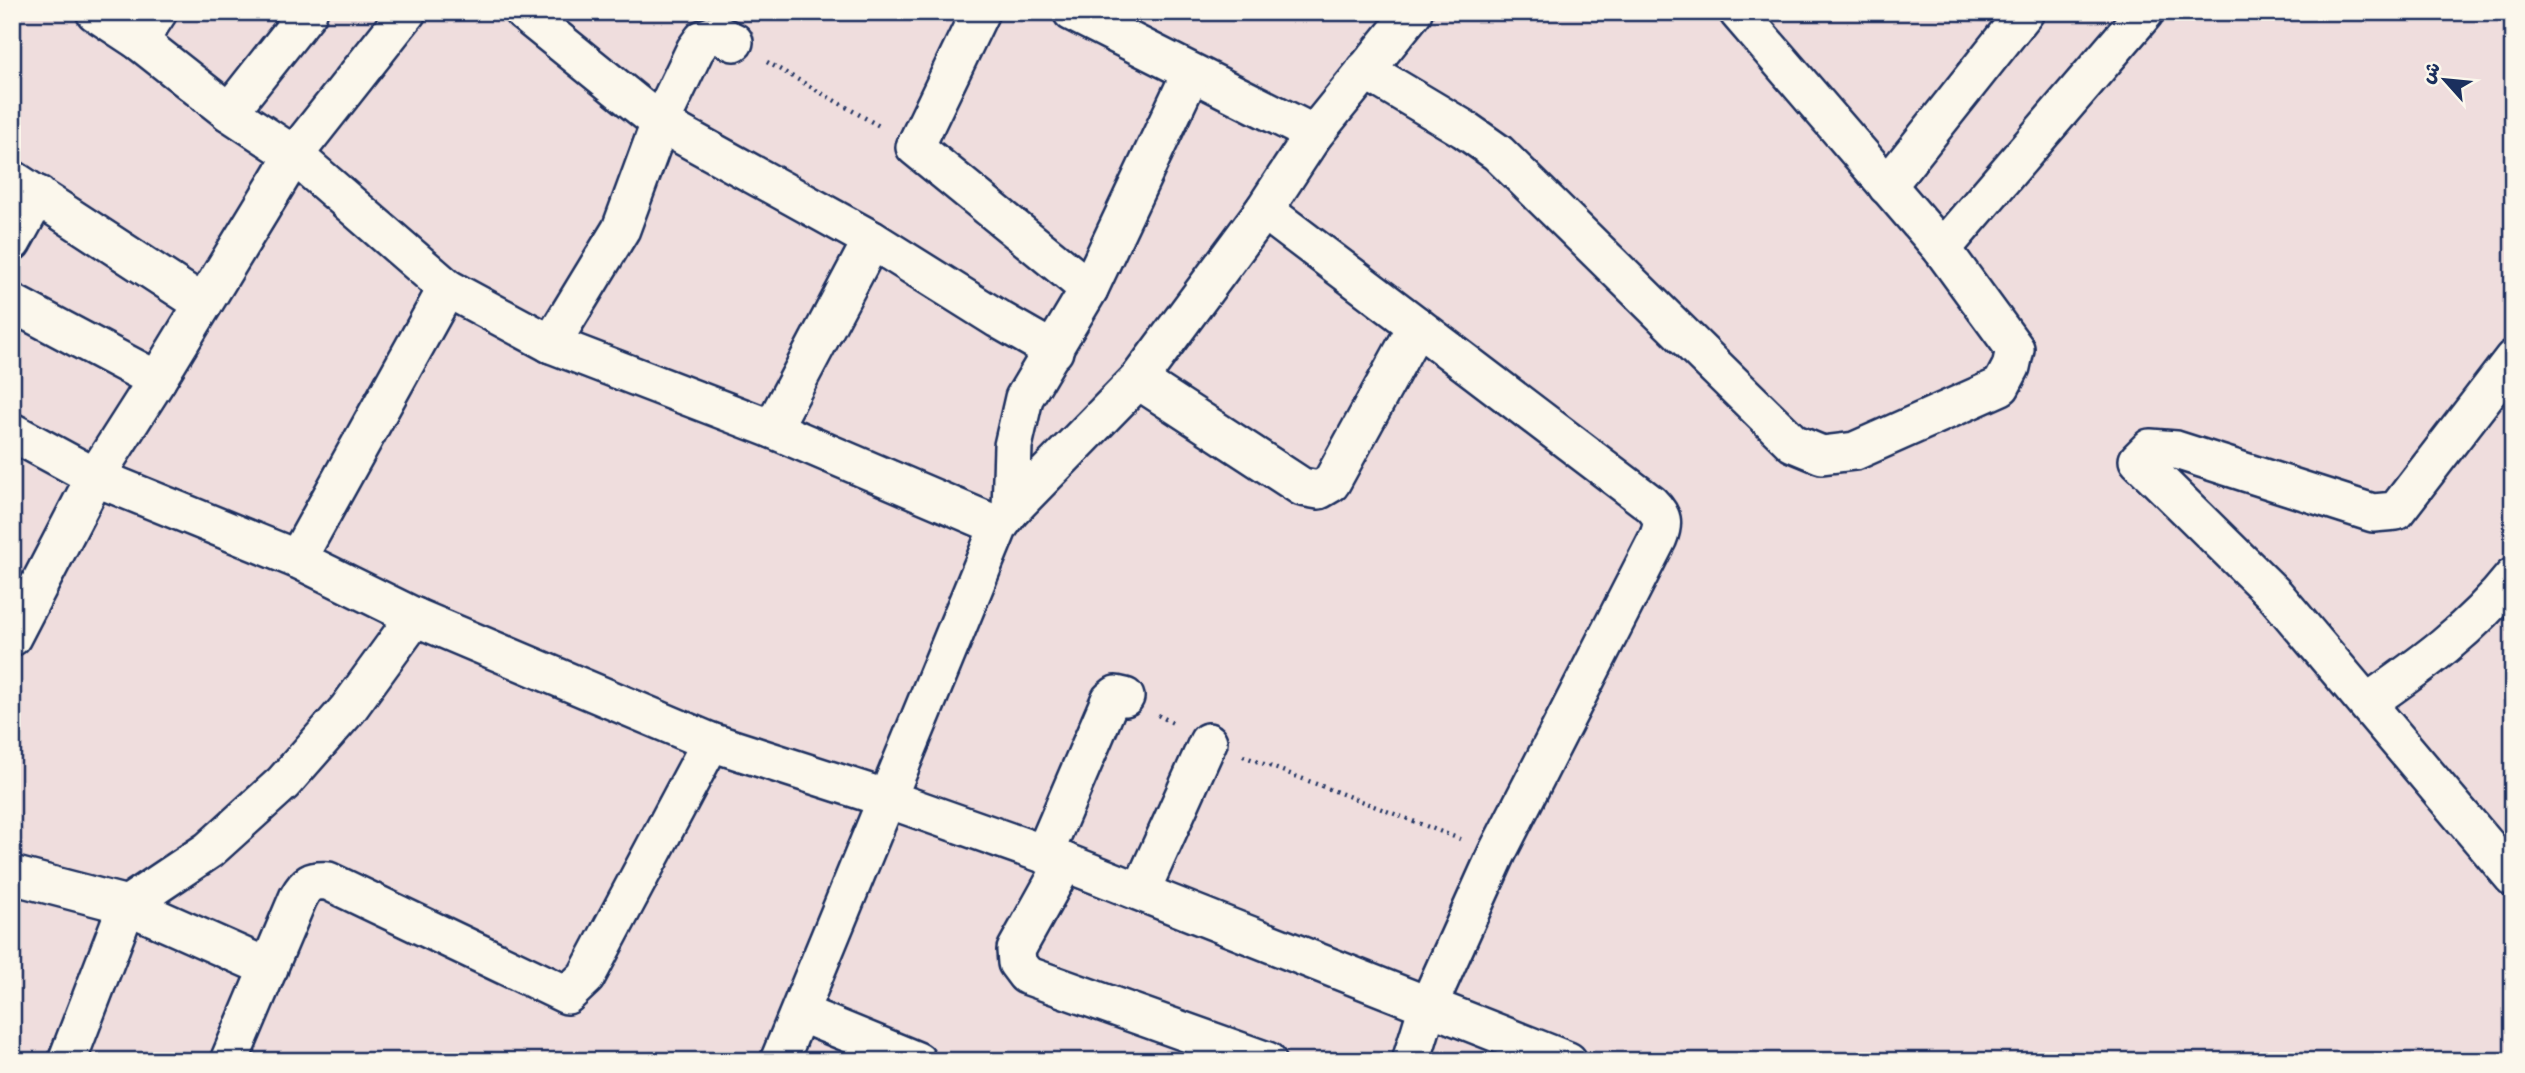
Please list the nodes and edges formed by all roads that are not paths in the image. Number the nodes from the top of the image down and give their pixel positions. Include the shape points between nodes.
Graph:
1 (95, 12) edge
2 (308, 12) edge
3 (407, 12) edge
4 (523, 12) edge
5 (980, 12) edge
6 (1072, 12) edge
7 (1413, 12) edge
8 (1738, 12) edge
9 (2025, 12) edge
10 (2145, 12) edge
11 (148, 26) edge
12 (734, 43) road end
13 (1365, 70) junction
14 (1191, 73) junction
15 (229, 112) junction
16 (660, 123) junction
17 (1314, 134) junction
18 (294, 155) junction
19 (1886, 186) junction
20 (25, 187) edge
21 (1264, 210) junction
22 (872, 240) junction
23 (12, 242) edge
24 (1942, 249) junction
25 (447, 288) junction
26 (1089, 289) junction
27 (12, 303) edge
28 (203, 304) junction
29 (1417, 326) junction
30 (551, 344) junction
31 (1054, 351) junction
32 (2513, 359) edge
33 (157, 380) junction
34 (1138, 380) junction
35 (772, 429) junction
36 (12, 432) edge
37 (95, 477) junction
38 (1005, 518) junction
39 (298, 559) junction
40 (2513, 577) edge
41 (415, 617) junction
42 (12, 637) edge
43 (1125, 696) road end
44 (2367, 704) junction
45 (711, 742) junction
46 (1209, 743) road end
47 (888, 799) junction
48 (1055, 858) junction
49 (12, 875) edge
50 (2513, 877) edge
51 (1141, 891) junction
52 (127, 905) junction
53 (269, 968) junction
54 (1428, 1006) junction
55 (800, 1013) junction
56 (67, 1061) edge
57 (229, 1061) edge
58 (779, 1061) edge
59 (917, 1061) edge
60 (1267, 1061) edge
61 (1411, 1061) edge
62 (1568, 1061) edge

1 - 11 street
2 - 15 street
3 - 18 street
4 - 16 street
5 - 26 street via 915,147
6 - 14 street
7 - 13 street
8 - 19 street
9 - 19 street
10 - 24 street
11 - 15 street
12 - 16 street via 717,34 703,39
13 - 17 street
13 - 24 street via 1498,153 1774,426 1793,443 1822,455 1855,452 2001,386 2015,349
14 - 17 street
14 - 26 street
15 - 18 street
16 - 22 street
16 - 30 street via 621,229
17 - 21 street
18 - 25 street
18 - 28 street
19 - 24 street
20 - 23 street
20 - 28 street
21 - 29 street
21 - 34 street
22 - 31 street
22 - 35 street
25 - 30 street
25 - 39 street
26 - 31 street
27 - 33 street
28 - 33 street
29 - 34 street via 1339,470 1331,483 1319,490 1302,487
29 - 54 street via 1651,504 1663,524 1497,853
30 - 35 street
31 - 38 street via 1024,398
32 - 44 street via 2396,511 2373,513 2176,450 2150,447 2138,460 2276,596
33 - 37 street
34 - 38 street
35 - 38 street
36 - 37 street
37 - 39 street
37 - 42 street
38 - 47 street
39 - 41 street
40 - 44 street via 2495,600 2437,653
41 - 45 street
41 - 52 street via 348,709 283,783 209,850
43 - 48 street via 1110,700
44 - 50 street
45 - 47 street
45 - 53 street via 586,976 567,995 328,881 313,880 304,886
46 - 51 street
47 - 48 street
47 - 55 street
48 - 51 street
48 - 60 street via 1016,950 1017,963 1026,975
49 - 52 street
51 - 54 street
52 - 53 street
52 - 56 street
53 - 57 street
54 - 61 street
54 - 62 street
55 - 58 street
55 - 59 street

